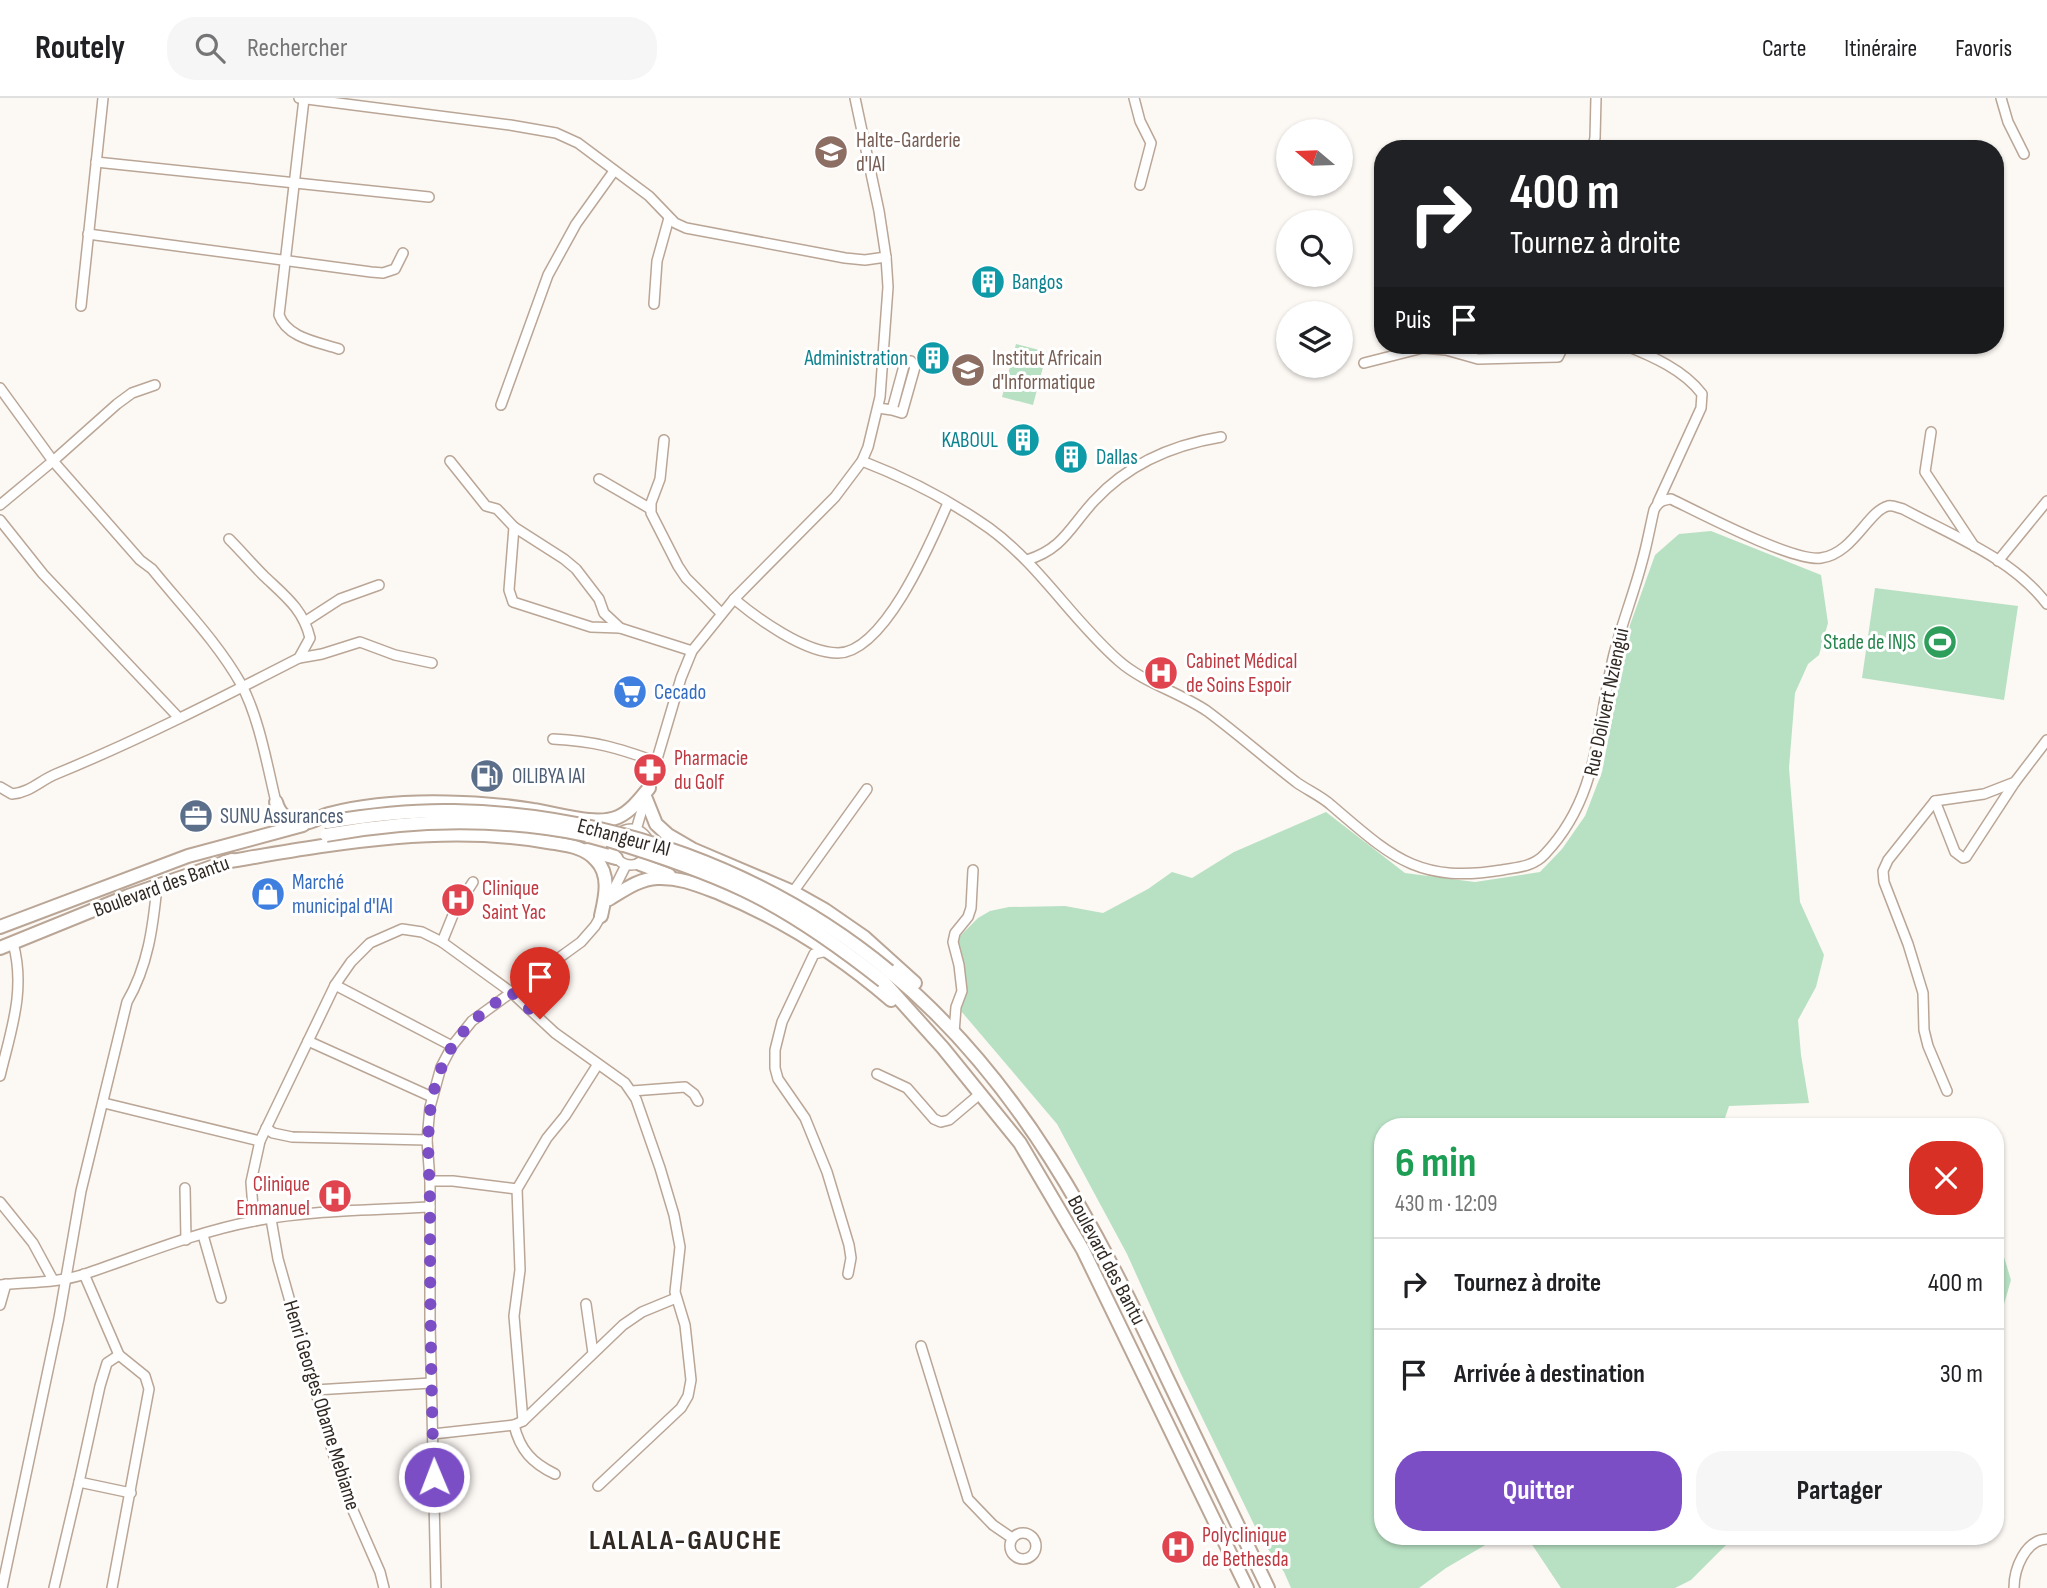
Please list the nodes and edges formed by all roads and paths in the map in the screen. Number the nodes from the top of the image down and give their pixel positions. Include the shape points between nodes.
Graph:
1 (103, 98) edge
2 (299, 98) edge
3 (855, 98) edge
4 (1134, 98) edge
5 (1596, 98) edge
6 (2001, 98) edge
7 (304, 99) edge
8 (1594, 140) edge
9 (2024, 154) dead end
10 (96, 162) junction
11 (614, 171) junction
12 (294, 183) junction
13 (1140, 185) dead end
14 (429, 197) dead end
15 (669, 218) junction
16 (88, 234) junction
17 (403, 253) dead end
18 (886, 257) junction
19 (285, 260) junction
20 (654, 304) dead end
21 (81, 306) dead end
22 (339, 349) dead end
23 (1399, 354) edge
24 (1456, 354) edge
25 (1560, 354) edge
26 (1644, 354) edge
27 (1461, 355) joint
28 (1364, 363) dead end
29 (155, 385) dead end
30 (0, 388) edge
31 (501, 405) dead end
32 (878, 408) junction
33 (892, 410) junction
34 (1931, 432) dead end
35 (1221, 437) dead end
36 (664, 440) dead end
37 (53, 461) junction
38 (450, 461) dead end
39 (862, 461) junction
40 (599, 480) dead end
41 (2047, 500) edge
42 (948, 503) junction
43 (1658, 503) junction
44 (0, 505) edge
45 (649, 508) junction
46 (0, 520) edge
47 (514, 527) junction
48 (229, 539) dead end
49 (1975, 548) junction
50 (1027, 560) junction
51 (1998, 561) junction
52 (379, 585) dead end
53 (734, 599) junction
54 (2047, 604) edge
55 (721, 613) junction
56 (306, 621) junction
57 (620, 628) junction
58 (692, 651) junction
59 (299, 658) junction
60 (432, 663) dead end
61 (242, 686) junction
62 (178, 718) junction
63 (553, 738) dead end
64 (2047, 740) edge
65 (657, 762) junction
66 (2015, 782) junction
67 (0, 787) edge
68 (867, 789) dead end
69 (647, 794) junction
70 (1935, 801) junction
71 (276, 802) joint
72 (582, 819) junction
73 (300, 823) junction
74 (326, 824) junction
75 (635, 832) junction
76 (692, 849) junction
77 (583, 850) junction
78 (225, 862) junction
79 (621, 862) junction
80 (640, 864) junction
81 (973, 870) dead end
82 (682, 880) junction
83 (473, 882) dead end
84 (157, 886) junction
85 (793, 892) junction
86 (611, 895) junction
87 (601, 916) junction
88 (0, 927) edge
89 (442, 942) junction
90 (13, 943) junction
91 (0, 948) edge
92 (827, 951) junction
93 (886, 976) junction
94 (335, 985) junction
95 (511, 992) junction
96 (954, 1033) junction
97 (308, 1041) junction
98 (452, 1046) junction
99 (943, 1048) junction
100 (598, 1064) junction
101 (877, 1074) dead end
102 (0, 1076) edge
103 (632, 1091) junction
104 (1947, 1091) dead end
105 (981, 1093) junction
106 (432, 1097) junction
107 (698, 1101) dead end
108 (104, 1103) junction
109 (266, 1128) junction
110 (427, 1140) junction
111 (260, 1141) junction
112 (430, 1181) junction
113 (185, 1188) dead end
114 (517, 1189) junction
115 (0, 1202) edge
116 (430, 1207) junction
117 (271, 1219) junction
118 (254, 1221) junction
119 (203, 1235) junction
120 (186, 1240) junction
121 (848, 1273) dead end
122 (85, 1274) junction
123 (66, 1278) junction
124 (53, 1280) junction
125 (3, 1284) edge
126 (221, 1298) dead end
127 (676, 1298) junction
128 (586, 1304) dead end
129 (0, 1305) edge
130 (921, 1346) dead end
131 (593, 1353) junction
132 (119, 1355) junction
133 (431, 1384) junction
134 (315, 1390) junction
135 (518, 1423) junction
136 (433, 1434) junction
137 (555, 1474) dead end
138 (79, 1482) junction
139 (598, 1486) dead end
140 (131, 1493) junction
141 (1012, 1538) dead end
142 (2047, 1539) edge
143 (2, 1588) edge
144 (54, 1588) edge
145 (112, 1588) edge
146 (384, 1588) edge
147 (436, 1588) edge
148 (1247, 1588) edge
149 (1268, 1588) edge
150 (2014, 1588) edge

1 - 10 street
2 - 7 street
3 - 18 street
4 - 13 street via 1151,143
5 - 8 street
6 - 9 street
7 - 11 street via 556,133 578,143
7 - 12 street
10 - 12 street
10 - 16 street
11 - 15 street
11 - 31 street via 576,224 548,275
12 - 14 street
12 - 19 street
15 - 18 street via 686,228 750,241 845,258
15 - 20 street via 657,261
16 - 19 street
16 - 21 street
17 - 19 street via 395,269 383,273
18 - 32 street via 886,333
19 - 22 street via 282,324 302,337
23 - 28 street
24 - 27 street
25 - 27 street via 1558,358 1486,360
26 - 43 street, Rue Dolivert Nziengui via 1662,362 1702,394
29 - 37 street via 117,404
30 - 37 street
32 - 33 street
32 - 39 street
33 - 33 street via 905,362 911,361 915,367 902,413
34 - 49 street via 1925,472
35 - 50 street via 1192,442 1140,463 1096,499 1062,541 1046,554
36 - 45 street via 660,479
37 - 44 street
37 - 61 street via 152,569
38 - 47 street via 486,506 497,509
39 - 42 street, Rue Dolivert Nziengui
39 - 53 street via 812,523
40 - 45 street
41 - 51 street
42 - 50 street, Rue Dolivert Nziengui via 991,529
42 - 53 street via 929,548 889,615 856,649 837,653 805,644
43 - 49 street via 1671,499 1805,558 1830,556 1843,549 1880,510 1891,505
43 - 50 street, Rue Dolivert Nziengui via 1614,657 1594,764 1580,805 1542,858 1531,866 1491,872 1423,869 1388,853 1204,710 1121,663
45 - 55 street via 686,578
46 - 62 street via 43,574
47 - 57 street via 576,569 604,613
47 - 57 street via 509,590 513,602 591,627
48 - 56 street
49 - 51 street
51 - 54 street via 2024,579
52 - 56 street via 340,599
53 - 55 street
55 - 58 street
56 - 59 street via 310,638
57 - 58 street
58 - 65 street
59 - 60 street via 360,642
59 - 61 street
61 - 62 street
61 - 71 street
62 - 67 street via 23,792 12,794
63 - 65 street via 597,743
64 - 66 street
65 - 69 street
66 - 70 street via 1984,794
66 - 70 street via 1963,858 1955,852
68 - 85 street
69 - 72 highway via 620,817
69 - 75 street
69 - 76 highway via 661,830
70 - 104 street via 1883,872 1923,993 1928,1046
71 - 73 highway via 281,813
72 - 74 highway via 463,803 390,805
72 - 75 highway
73 - 74 highway, Boulevard des Bantu
73 - 88 highway, Boulevard des Bantu via 188,856
74 - 78 highway, Boulevard des Bantu
74 - 93 highway, Echangeur IAI, bridge via 455,810 602,830 684,854 750,881 863,949
75 - 76 highway
75 - 79 street via 613,843
75 - 80 street via 649,850
76 - 85 highway
77 - 78 highway via 513,837 442,834 323,845
77 - 79 highway
77 - 87 highway via 595,858 604,874
78 - 84 highway, Boulevard des Bantu
79 - 80 street
79 - 86 street
80 - 82 highway
81 - 96 street via 971,908 953,942 962,991
82 - 86 highway via 648,879
82 - 92 highway via 776,919
83 - 89 street
84 - 90 highway, Boulevard des Bantu
84 - 108 street via 142,974 127,1002
85 - 96 highway via 857,932 894,963 930,997
86 - 87 street
87 - 95 street via 581,942
89 - 94 street via 410,929 394,932 370,943
89 - 95 street
90 - 91 highway, Boulevard des Bantu
90 - 102 street via 19,963 18,996
92 - 99 highway via 869,981
92 - 121 street via 814,954 808,965 782,1022 774,1058 778,1079 805,1118 827,1172 849,1245
93 - 96 highway, Boulevard des Bantu
93 - 99 highway, Boulevard des Bantu
94 - 97 street
94 - 98 street
95 - 98 street via 472,1021
95 - 100 street via 555,1033
96 - 149 highway, Boulevard des Bantu via 1027,1120 1119,1277
97 - 106 street
97 - 109 street
98 - 106 street
99 - 105 highway, Boulevard des Bantu
100 - 103 street
100 - 114 street
101 - 105 street via 907,1088 941,1122
103 - 107 street via 685,1087
103 - 127 street via 674,1215 680,1247
105 - 148 highway, Boulevard des Bantu via 1020,1143 1083,1250
106 - 110 street
108 - 111 street
108 - 123 street via 81,1191
109 - 110 street via 292,1137
109 - 111 street
110 - 112 street
111 - 118 street via 251,1182
112 - 114 street
112 - 116 street
113 - 120 street
114 - 135 street via 520,1259 514,1316
115 - 124 street via 33,1243
116 - 117 street via 316,1212
116 - 133 street
117 - 118 street
117 - 134 street, Henri Georges Obame Mebiame
118 - 119 street
119 - 120 street
119 - 126 street
120 - 122 street
122 - 123 street
122 - 132 street
123 - 124 street
123 - 143 street
124 - 125 street
125 - 129 street
127 - 131 street via 634,1316
127 - 139 street via 685,1325 691,1380 688,1396 681,1408
128 - 131 street
130 - 141 street via 968,1499
131 - 135 street
132 - 138 street via 107,1363
132 - 140 street via 145,1377 149,1389
133 - 134 street
133 - 136 street
134 - 146 street, Henri Georges Obame Mebiame via 348,1499
135 - 136 street
135 - 137 street via 523,1451
136 - 147 street
138 - 140 street
138 - 144 street
140 - 145 street
142 - 150 street via 2028,1548 2014,1575

